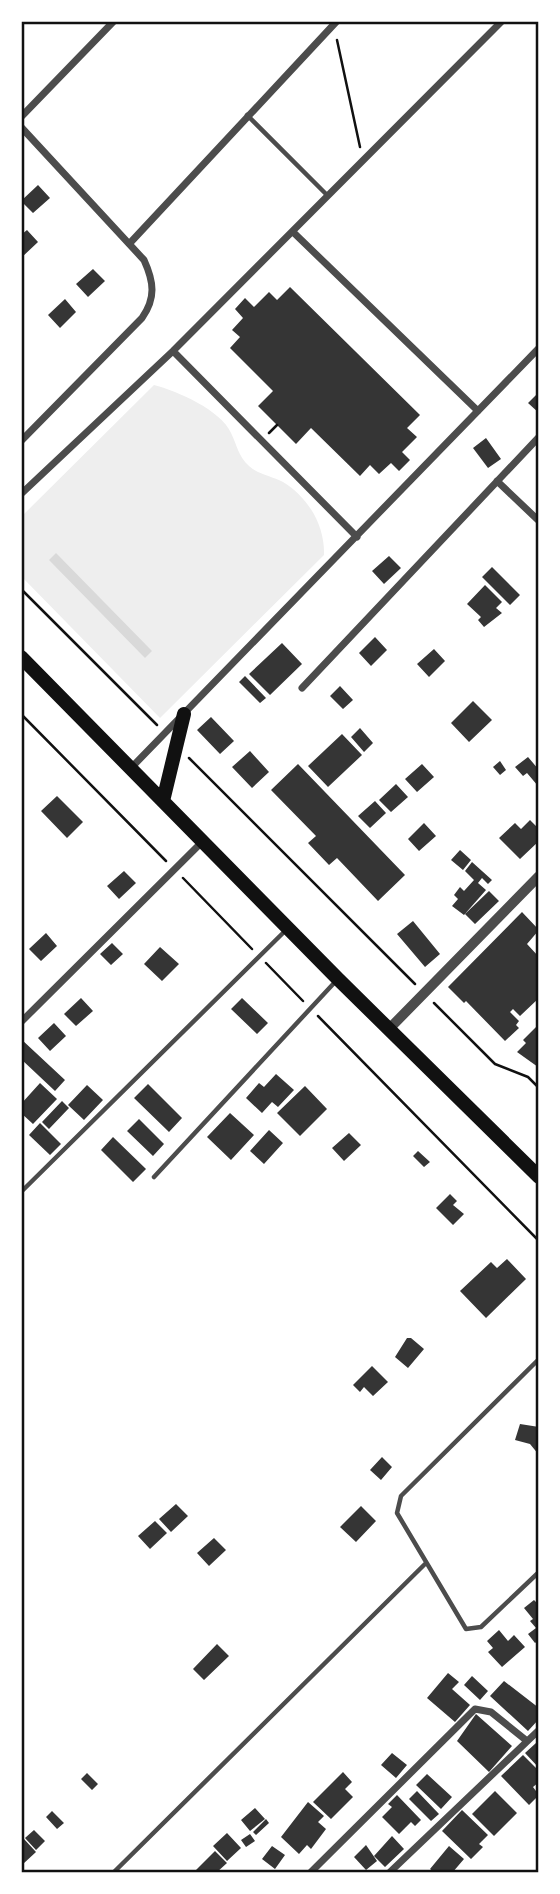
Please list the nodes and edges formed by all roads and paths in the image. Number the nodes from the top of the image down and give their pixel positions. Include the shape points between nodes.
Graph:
1 (114, 21) edge
2 (502, 21) edge
3 (335, 23) edge
4 (247, 114) junction
5 (21, 117) edge
6 (21, 127) edge
7 (363, 160) junction
8 (328, 195) junction
9 (293, 232) junction
10 (130, 243) junction
11 (539, 348) edge
12 (173, 351) junction
13 (478, 411) junction
14 (539, 437) edge
15 (21, 440) edge
16 (497, 481) junction
17 (21, 494) edge
18 (539, 521) edge
19 (357, 537) junction
20 (21, 589) edge
21 (21, 657) edge
22 (302, 688) dead end
23 (21, 714) edge
24 (184, 714) junction
25 (158, 726) dead end
26 (184, 754) dead end
27 (130, 768) junction
28 (163, 801) junction
29 (203, 841) junction
30 (174, 870) junction
31 (539, 876) edge
32 (288, 928) junction
33 (259, 956) junction
34 (338, 979) junction
35 (424, 993) junction
36 (311, 1009) junction
37 (21, 1022) edge
38 (389, 1029) junction
39 (539, 1088) edge
40 (154, 1177) dead end
41 (539, 1177) edge
42 (21, 1192) edge
43 (539, 1241) edge
44 (538, 1363) edge
45 (426, 1563) junction
46 (539, 1572) edge
47 (539, 1730) edge
48 (527, 1741) junction
49 (113, 1873) edge
50 (310, 1873) edge
51 (389, 1873) edge

1 - 5 street
2 - 7 street
3 - 4 street
3 - 7 path
4 - 8 lane
4 - 10 street
6 - 10 street
7 - 8 street
8 - 9 street
9 - 12 street
9 - 13 street
10 - 15 street via 151,275 149,307
11 - 13 street
12 - 17 street
12 - 19 street
13 - 19 street
14 - 16 street
16 - 18 street
16 - 22 street
19 - 24 street
20 - 25 path
21 - 27 highway
23 - 30 path
24 - 27 street
24 - 28 highway
26 - 35 path
27 - 28 highway
28 - 29 highway
29 - 30 street
29 - 32 highway
30 - 33 path
30 - 37 street
31 - 35 street
32 - 33 lane
32 - 34 highway
33 - 36 path
33 - 42 lane
34 - 36 lane
34 - 38 highway
35 - 38 street
35 - 39 path via 495,1064 528,1077
36 - 40 lane
36 - 43 path
38 - 41 highway
44 - 45 lane via 401,1496 397,1513
45 - 46 lane via 466,1629 481,1627
45 - 49 lane
47 - 48 street
48 - 50 street via 491,1712 475,1709
48 - 51 street

